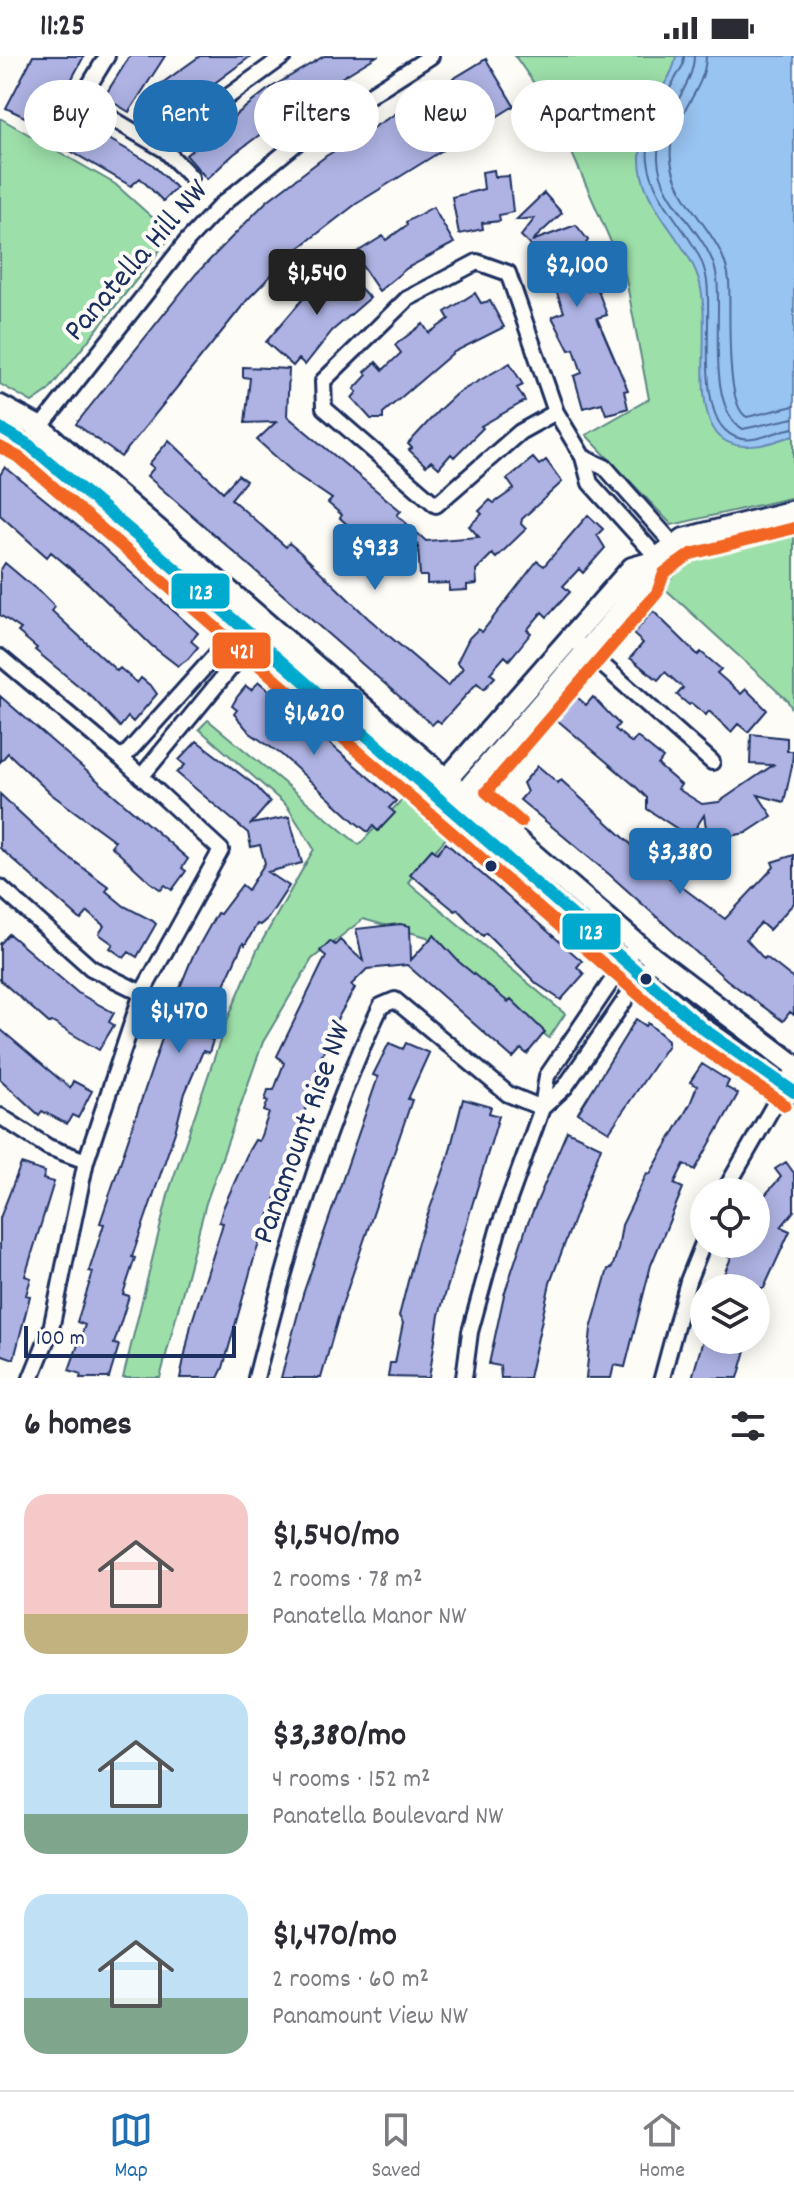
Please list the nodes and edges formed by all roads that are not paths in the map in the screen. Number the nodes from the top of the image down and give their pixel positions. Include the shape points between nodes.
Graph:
1 (107, 56) edge
2 (284, 56) edge
3 (431, 56) edge
4 (238, 89) edge
5 (133, 131) edge
6 (167, 152) edge
7 (191, 177) dead end
8 (0, 406) edge
9 (556, 412) junction
10 (39, 427) junction
11 (0, 428) edge
12 (29, 445) junction
13 (583, 457) junction
14 (794, 511) edge
15 (673, 544) junction
16 (653, 560) junction
17 (254, 626) junction
18 (571, 637) junction
19 (588, 652) junction
20 (0, 657) edge
21 (122, 759) junction
22 (712, 762) dead end
23 (141, 777) junction
24 (447, 779) junction
25 (464, 793) junction
26 (444, 802) junction
27 (0, 887) edge
28 (645, 951) junction
29 (624, 962) junction
30 (642, 976) junction
31 (142, 993) junction
32 (791, 1079) edge
33 (542, 1108) junction
34 (0, 1116) edge
35 (86, 1161) junction
36 (732, 1178) edge
37 (697, 1258) edge
38 (31, 1378) edge
39 (256, 1378) edge
40 (464, 1378) edge
41 (662, 1378) edge

1 - 5 street via 90,84 96,109
2 - 4 street
3 - 10 street, Panatella Hill NW via 304,137 220,206
6 - 7 street
8 - 10 street
9 - 9 street via 520,432 436,505 324,408 323,381 407,299 477,262 508,273
9 - 13 street
10 - 12 street, Panatella Hill NW
10 - 17 street
11 - 12 street
12 - 17 street
13 - 15 street via 605,467
13 - 16 street via 590,483
14 - 15 street
15 - 16 street
16 - 18 street via 632,568
16 - 19 street via 645,583
17 - 21 street
17 - 23 street
17 - 24 street
17 - 26 street
18 - 19 street
18 - 24 street
19 - 22 street
19 - 25 street
20 - 21 street
21 - 23 street
23 - 31 street via 221,850
24 - 25 street
24 - 26 street
25 - 26 street
25 - 28 street
26 - 29 street
27 - 31 street via 91,968
28 - 29 street
28 - 30 street
28 - 32 street
29 - 30 street
29 - 33 street via 547,1076
30 - 32 street via 702,1028
30 - 33 street via 565,1087
31 - 35 street
32 - 36 street
33 - 39 street, Panamount Rise NW via 508,1094 395,1000 381,1006 357,1056 317,1173 278,1290
33 - 40 street via 498,1230 470,1332
34 - 35 street via 48,1147
35 - 38 street via 51,1329
37 - 41 street

